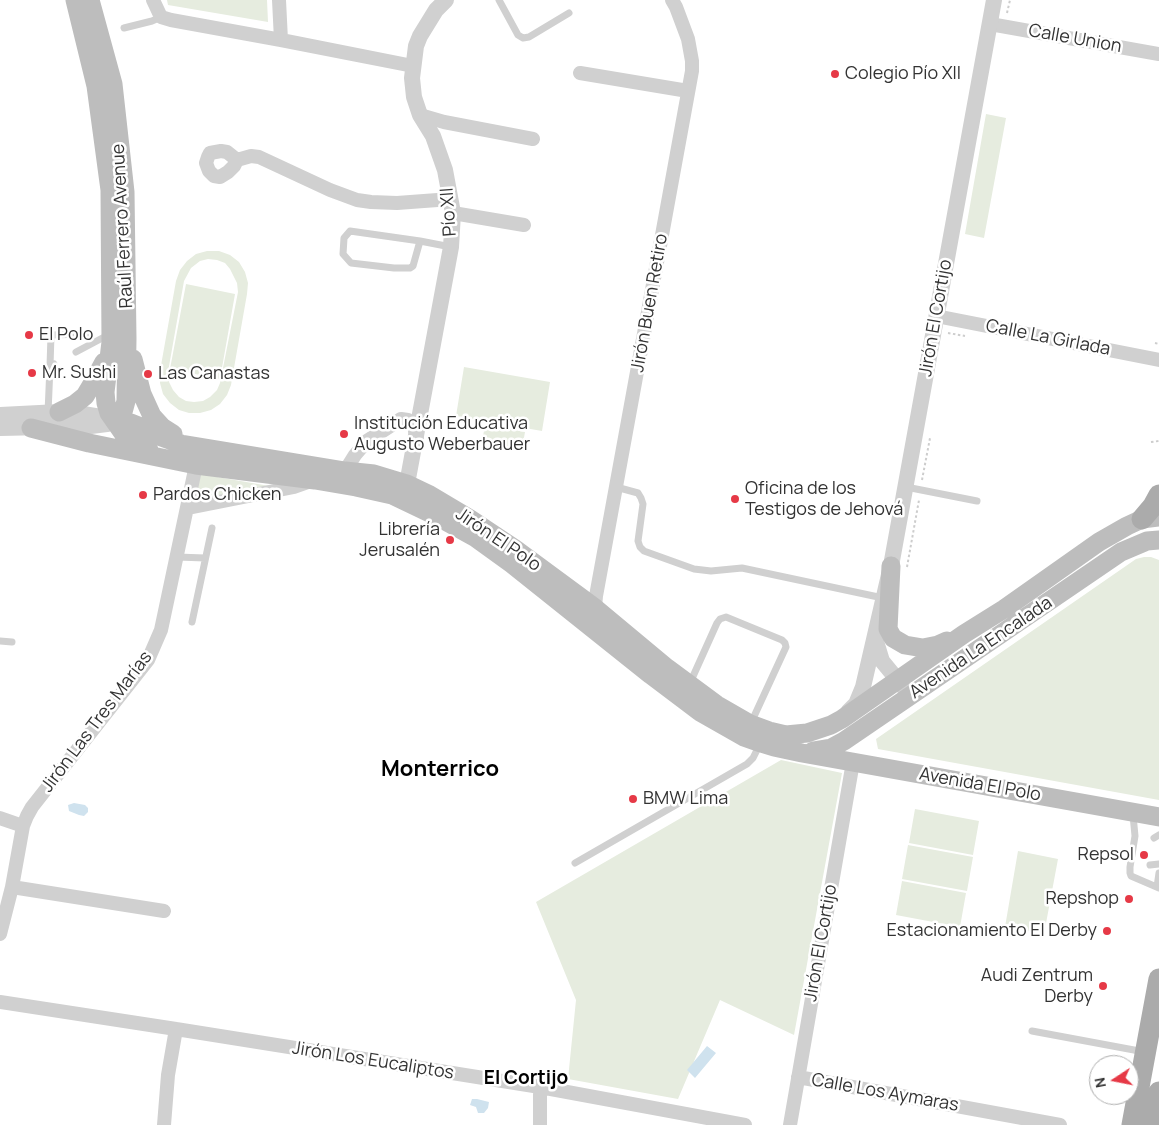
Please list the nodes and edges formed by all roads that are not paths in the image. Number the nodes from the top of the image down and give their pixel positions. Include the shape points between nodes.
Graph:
1 (75, 0) edge
2 (90, 0) edge
3 (153, 0) edge
4 (279, 0) edge
5 (446, 0) edge
6 (499, 0) edge
7 (672, 0) edge
8 (994, 0) edge
9 (569, 13) dead end
10 (161, 17) junction
11 (990, 24) junction
12 (124, 28) dead end
13 (281, 40) junction
14 (1159, 54) edge
15 (413, 66) junction
16 (580, 73) dead end
17 (688, 91) junction
18 (420, 115) junction
19 (534, 139) dead end
20 (237, 160) dead end
21 (452, 206) junction
22 (524, 226) dead end
23 (420, 241) junction
24 (451, 247) junction
25 (936, 316) junction
26 (111, 339) junction
27 (76, 352) dead end
28 (1159, 360) edge
29 (53, 413) junction
30 (0, 415) edge
31 (114, 420) junction
32 (0, 428) edge
33 (31, 428) junction
34 (417, 438) junction
35 (236, 453) junction
36 (166, 458) junction
37 (196, 465) junction
38 (345, 471) junction
39 (315, 480) junction
40 (407, 484) junction
41 (616, 487) junction
42 (905, 487) junction
43 (1159, 495) edge
44 (977, 502) dead end
45 (188, 508) junction
46 (1151, 518) edge
47 (212, 528) dead end
48 (1159, 540) edge
49 (176, 557) junction
50 (205, 558) junction
51 (891, 566) junction
52 (883, 598) junction
53 (595, 608) junction
54 (192, 622) dead end
55 (964, 634) junction
56 (874, 636) junction
57 (0, 641) edge
58 (12, 642) dead end
59 (898, 681) junction
60 (689, 684) junction
61 (911, 696) junction
62 (869, 702) junction
63 (842, 719) junction
64 (750, 724) junction
65 (850, 737) junction
66 (761, 743) junction
67 (802, 752) junction
68 (853, 762) junction
69 (1133, 812) junction
70 (1159, 817) edge
71 (0, 818) edge
72 (23, 826) junction
73 (575, 864) dead end
74 (1159, 864) edge
75 (1150, 865) dead end
76 (1159, 873) edge
77 (12, 887) junction
78 (1158, 888) edge
79 (164, 911) dead end
80 (0, 934) edge
81 (1159, 979) edge
82 (0, 1002) edge
83 (176, 1029) junction
84 (1032, 1031) dead end
85 (1145, 1053) junction
86 (798, 1077) junction
87 (540, 1087) junction
88 (1159, 1092) edge
89 (164, 1125) edge
90 (540, 1125) edge
91 (745, 1125) edge
92 (790, 1125) edge
93 (1060, 1125) edge
94 (1132, 1125) edge
95 (1153, 1125) edge

1 - 26 main road, Raúl Ferrero Avenue via 96,86 110,190
2 - 26 main road, Raúl Ferrero Avenue via 112,84 125,192
3 - 10 street
4 - 13 street
5 - 15 street, Pío XII via 420,36
6 - 9 lane via 518,35 523,38
7 - 17 street, Jirón Buen Retiro via 691,54
8 - 11 street, Jirón El Cortijo
10 - 12 lane
10 - 13 street
11 - 14 street, Calle Union
11 - 25 street, Jirón El Cortijo
13 - 15 street
15 - 18 street, Pío XII via 414,97
16 - 17 street
17 - 41 street, Jirón Buen Retiro
18 - 19 street
18 - 21 street, Pío XII via 438,148
20 - 21 street via 260,157 357,200
21 - 22 street
21 - 24 street, Pío XII
23 - 23 lane via 350,231 344,238 343,254 351,263 410,268
23 - 24 lane
24 - 34 street, Pío XII
25 - 28 street, Calle La Girlada
25 - 42 street, Jirón El Cortijo
26 - 27 lane
26 - 29 main road via 104,362 84,396 75,404
26 - 29 lane via 84,334 51,335
26 - 31 main road, Raúl Ferrero Avenue via 126,401 123,412
26 - 35 main road via 152,416 162,427 179,437
29 - 30 street
29 - 31 street via 77,413
31 - 33 street via 100,425
31 - 35 main road, Jirón El Polo via 136,425 180,444
31 - 36 main road via 129,438
32 - 33 street
33 - 36 main road
34 - 38 street via 408,420 401,420 367,441
34 - 40 street, Pío XII
35 - 38 main road, Jirón El Polo
36 - 37 main road, Jirón El Polo
37 - 39 main road, Jirón El Polo
37 - 45 street, Jirón Las Tres Marías
38 - 40 main road, Jirón El Polo via 382,476
39 - 45 street
39 - 66 main road, Jirón El Polo via 392,495 476,538 700,712
40 - 53 main road, Jirón El Polo via 470,519
41 - 52 lane via 638,493 642,498 638,541 644,552 694,569 742,568
41 - 53 street, Jirón Buen Retiro
42 - 44 lane
42 - 51 street, Jirón El Cortijo
43 - 46 main road
45 - 49 street, Jirón Las Tres Marías
46 - 55 main road, Avenida La Encalada via 1127,526 1099,542
47 - 50 lane
48 - 61 main road, Avenida La Encalada via 1147,541 1122,552
49 - 50 lane
49 - 72 street, Jirón Las Tres Marías via 161,630 148,660 32,807
50 - 54 lane
51 - 52 street, Jirón El Cortijo
51 - 55 main road via 888,629 893,638 905,645 923,648
52 - 56 street, Jirón El Cortijo
53 - 60 main road, Jirón El Polo
55 - 59 main road, Avenida La Encalada
56 - 59 street via 882,661
56 - 63 street, Jirón El Cortijo via 860,696
57 - 58 lane
59 - 61 street
59 - 62 main road, Avenida La Encalada
60 - 64 main road, Jirón El Polo
60 - 64 lane via 718,623 726,617 782,640 786,646
61 - 65 main road, Avenida La Encalada
62 - 63 main road, Avenida La Encalada
62 - 65 main road via 878,702 879,710
63 - 64 main road, Jirón El Polo via 807,733 786,735
65 - 67 main road, Avenida La Encalada via 831,748
66 - 67 main road, Jirón El Polo
66 - 73 lane via 747,764
67 - 68 main road, Avenida El Polo
68 - 69 main road, Avenida El Polo
68 - 86 street, Jirón El Cortijo
69 - 70 main road, Avenida El Polo
69 - 78 lane via 1137,836 1131,876
71 - 72 street
72 - 77 street, Jirón Las Tres Marías
74 - 75 lane
76 - 78 lane
77 - 79 street
77 - 80 street, Jirón Las Tres Marías
81 - 85 main road
82 - 83 street, Jirón Los Eucaliptos
83 - 87 street, Jirón Los Eucaliptos
83 - 89 street
84 - 85 lane
85 - 94 main road
86 - 92 street, Jirón El Cortijo
86 - 93 street, Calle Los Aymaras
87 - 90 street
87 - 91 street, Jirón Los Eucaliptos
88 - 95 main road

